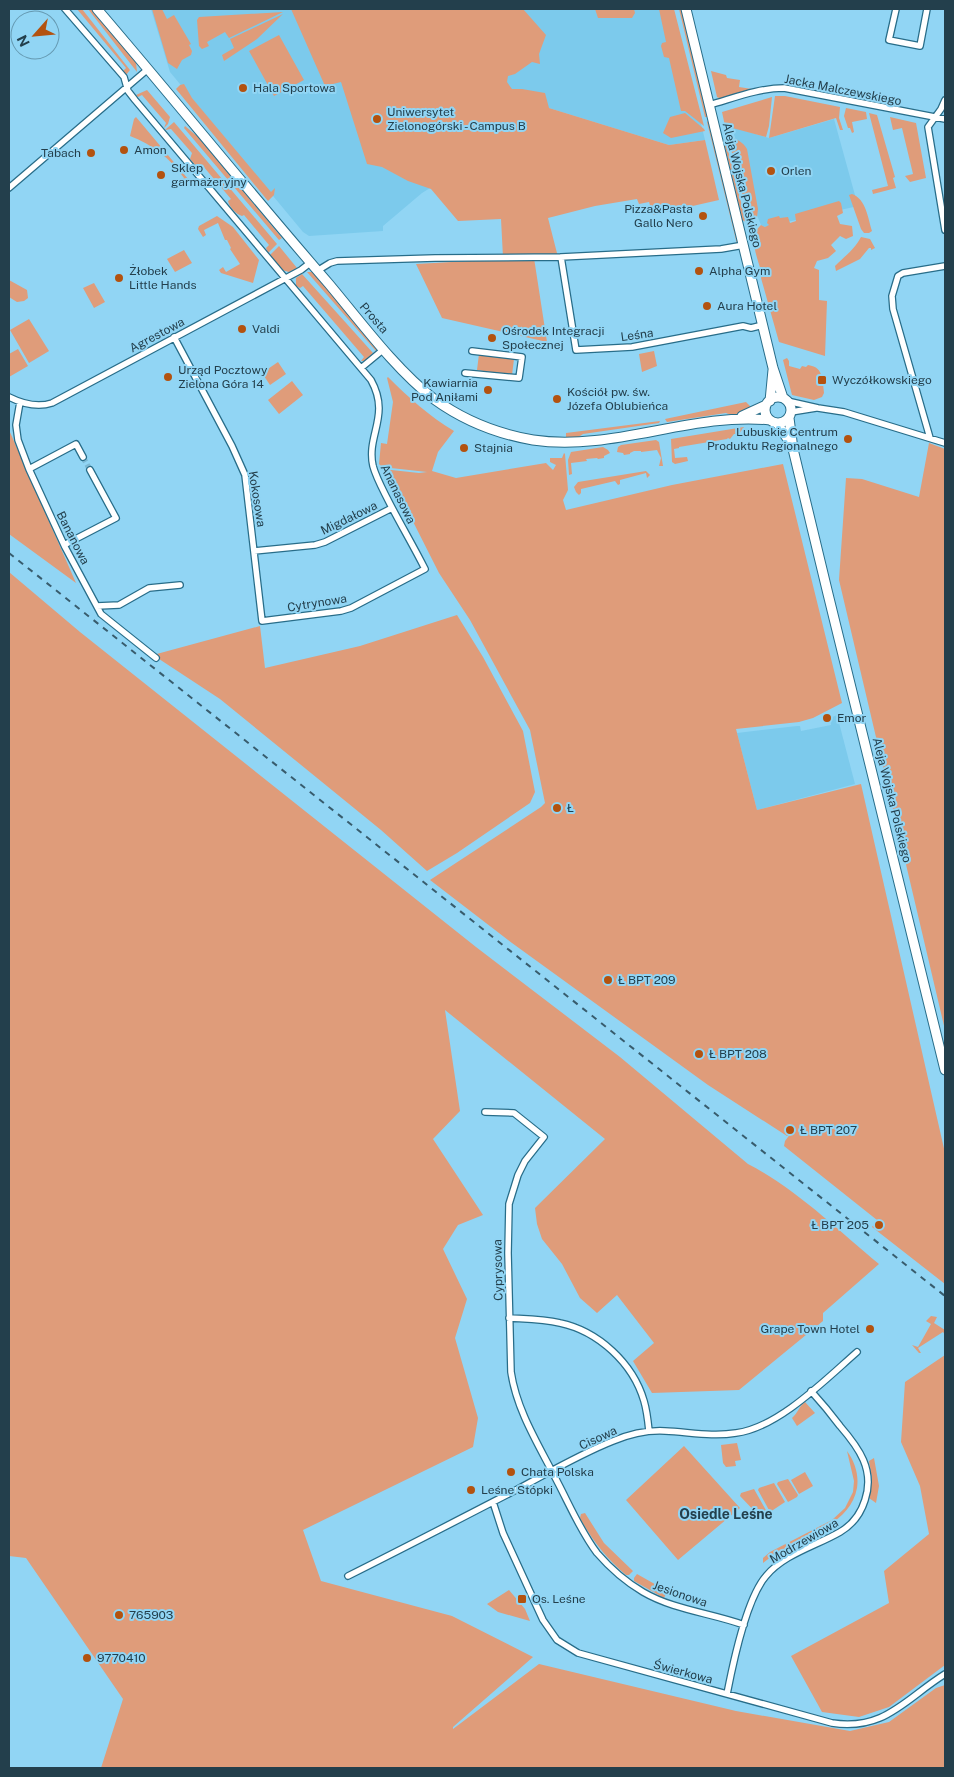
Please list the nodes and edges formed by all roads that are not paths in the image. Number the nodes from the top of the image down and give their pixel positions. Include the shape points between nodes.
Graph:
1 (65, 9) edge
2 (97, 9) edge
3 (686, 9) edge
4 (896, 9) edge
5 (927, 9) edge
6 (148, 70) junction
7 (128, 86) junction
8 (945, 100) edge
9 (709, 105) junction
10 (935, 117) junction
11 (945, 119) edge
12 (9, 188) edge
13 (944, 213) edge
14 (945, 230) edge
15 (744, 245) junction
16 (561, 257) junction
17 (310, 263) junction
18 (945, 266) edge
19 (318, 271) junction
20 (284, 279) junction
21 (763, 325) junction
22 (174, 337) junction
23 (384, 348) junction
24 (472, 351) dead end
25 (361, 368) junction
26 (773, 368) junction
27 (465, 373) dead end
28 (9, 397) edge
29 (785, 399) junction
30 (20, 402) junction
31 (768, 403) junction
32 (818, 408) junction
33 (790, 415) junction
34 (737, 418) junction
35 (774, 422) junction
36 (930, 438) junction
37 (945, 443) edge
38 (793, 449) junction
39 (83, 457) tunnel mouth
40 (29, 469) junction
41 (90, 470) tunnel mouth
42 (392, 508) junction
43 (64, 545) junction
44 (254, 551) junction
45 (426, 569) joint
46 (180, 585) dead end
47 (98, 606) junction
48 (262, 621) joint
49 (156, 658) dead end
50 (945, 1070) edge
51 (485, 1112) dead end
52 (509, 1318) junction
53 (857, 1352) dead end
54 (811, 1391) junction
55 (649, 1431) junction
56 (552, 1471) junction
57 (493, 1502) junction
58 (348, 1576) dead end
59 (744, 1626) junction
60 (945, 1674) edge
61 (727, 1694) junction

1 - 7 street via 124,77
2 - 6 main road, Prosta
3 - 9 main road, Aleja Wojska Polskiego
4 - 5 street via 889,40 920,46
6 - 7 street
6 - 17 main road, Prosta
7 - 12 street
7 - 20 street via 135,100
8 - 10 street
9 - 10 street, Jacka Malczewskiego via 784,88
9 - 15 main road, Aleja Wojska Polskiego
10 - 11 street, Jacka Malczewskiego
10 - 13 street via 928,127
13 - 14 street
15 - 16 street
15 - 21 main road, Aleja Wojska Polskiego
16 - 19 street via 337,261
16 - 21 street, Leśna via 576,350 632,347
17 - 19 main road, Prosta
17 - 20 street, Agrestowa
18 - 36 street via 903,273 898,276 892,296
19 - 23 main road, Prosta
20 - 22 street, Agrestowa
20 - 25 street, Ananasowa
21 - 26 main road, Aleja Wojska Polskiego
22 - 30 street, Agrestowa via 52,403 37,406
22 - 44 street, Kokosowa via 245,475
23 - 25 street
23 - 34 main road, Prosta via 415,383 448,408 478,424 542,441 576,442
24 - 27 street via 522,357 519,378
25 - 42 street, Ananasowa via 372,382 379,401 372,465
26 - 29 main road, Aleja Wojska Polskiego
26 - 31 main road, Aleja Wojska Polskiego
28 - 30 street, Agrestowa
29 - 31 main road via 776,398
29 - 32 street
29 - 33 main road via 791,406
30 - 40 street, Bananowa via 16,432
31 - 34 main road, Prosta
31 - 35 main road via 766,413
32 - 33 street
32 - 36 street via 844,412
33 - 35 main road via 784,422
33 - 38 main road, Aleja Wojska Polskiego
34 - 35 main road, Prosta
35 - 38 main road, Aleja Wojska Polskiego
36 - 37 street
38 - 50 main road, Aleja Wojska Polskiego
39 - 40 street via 76,444
40 - 43 street, Bananowa
41 - 43 street via 116,518
42 - 44 street, Migdałowa via 325,542
42 - 45 street, Ananasowa
43 - 47 street, Bananowa
44 - 48 street, Kokosowa
45 - 48 street, Cytrynowa via 351,608
46 - 47 street via 149,588 119,604
47 - 49 street, Bananowa via 101,614
51 - 52 street, Cyprysowa via 514,1113 544,1137 518,1175 509,1204
52 - 55 street via 569,1325 583,1330 608,1347 627,1367 640,1390
52 - 56 street, Cyprysowa via 514,1389
53 - 54 street, Cisowa
54 - 55 street, Cisowa via 779,1417 738,1433 715,1435
54 - 59 street, Modrzewiowa via 861,1453 869,1485 863,1508 849,1526 785,1560 767,1575 752,1598
55 - 56 street, Cisowa via 612,1441
56 - 57 street, Cisowa
56 - 59 street, Jesionowa via 590,1544 623,1578 664,1602
57 - 58 street, Cisowa
57 - 61 street, Świerkowa via 509,1548 543,1620 557,1640 578,1653
59 - 61 street, Modrzewiowa
60 - 61 street, Świerkowa via 886,1716 859,1724 832,1723

